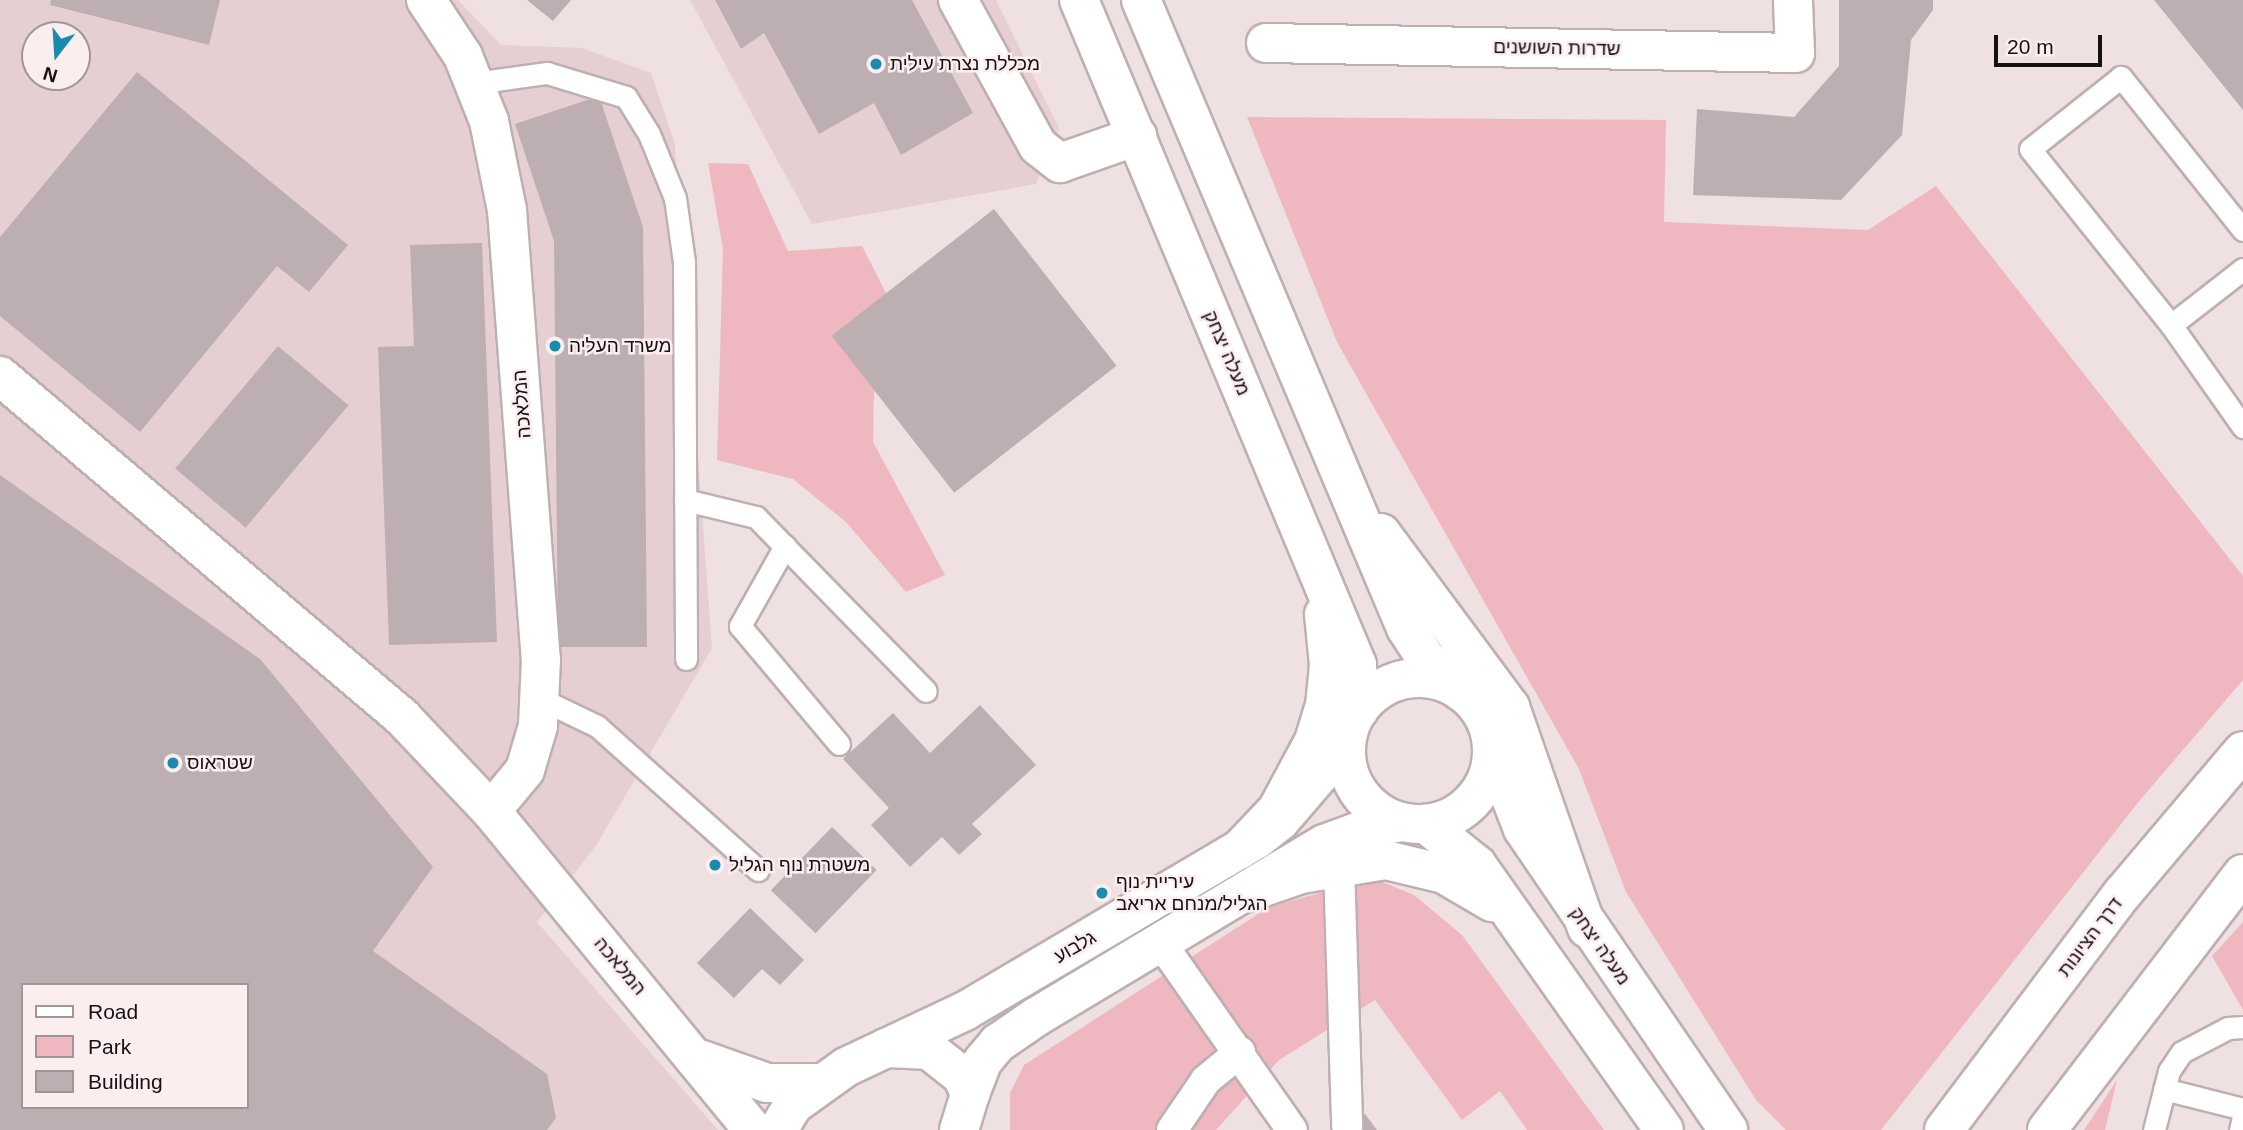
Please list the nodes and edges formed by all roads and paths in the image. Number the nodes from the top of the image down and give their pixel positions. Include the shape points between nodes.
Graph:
1 (426, 0) edge
2 (958, 0) edge
3 (1079, 0) edge
4 (1141, 0) edge
5 (1793, 0) edge
6 (1266, 43) dead end
7 (474, 83) junction
8 (1137, 136) junction
9 (2243, 230) edge
10 (2243, 269) edge
11 (2171, 325) junction
12 (0, 376) edge
13 (2243, 427) edge
14 (1343, 480) junction
15 (685, 500) junction
16 (785, 546) junction
17 (1320, 574) junction
18 (686, 659) dead end
19 (926, 691) dead end
20 (1460, 691) junction
21 (539, 698) junction
22 (1353, 727) junction
23 (839, 744) dead end
24 (1492, 750) junction
25 (2243, 751) edge
26 (491, 811) junction
27 (1414, 823) junction
28 (1240, 850) junction
29 (1339, 866) junction
30 (758, 870) dead end
31 (2243, 874) edge
32 (1249, 892) junction
33 (1519, 922) junction
34 (1587, 928) junction
35 (1161, 943) junction
36 (2243, 1027) edge
37 (884, 1049) junction
38 (1240, 1052) junction
39 (694, 1056) junction
40 (821, 1083) junction
41 (2164, 1089) junction
42 (2243, 1109) edge
43 (966, 1116) edge
44 (2243, 1117) edge
45 (1348, 1127) dead end
46 (753, 1130) edge
47 (778, 1130) edge
48 (1172, 1130) edge
49 (1292, 1130) edge
50 (1664, 1130) edge
51 (1728, 1130) edge
52 (1944, 1130) edge
53 (2047, 1130) edge
54 (2154, 1130) edge
55 (2240, 1130) edge

1 - 7 main road, המלאכה via 463,56
2 - 8 main road via 1038,146 1060,163
3 - 8 main road, מעלה יצחק
4 - 14 main road
5 - 6 main road, שדרות השושנים via 1794,52
7 - 15 lane via 547,73 626,97 649,134 675,198 684,262
7 - 21 main road, המלאכה via 489,121 507,210 541,659
8 - 17 main road, מעלה יצחק
9 - 11 lane via 2121,76 2030,149
10 - 11 lane
11 - 13 lane
12 - 26 main road, המלאכה via 333,655 402,717
14 - 20 main road via 1406,628 1425,657
14 - 34 main road via 1510,707
15 - 16 lane via 757,517
15 - 18 lane
16 - 19 lane
16 - 23 lane via 740,626
17 - 22 main road, מעלה יצחק via 1357,665
17 - 28 main road via 1329,665 1325,706 1301,771 1277,810
20 - 22 main road via 1417,678 1394,682 1375,693
20 - 24 main road via 1478,706 1489,727
21 - 26 main road, המלאכה via 538,726 525,770
21 - 30 lane via 597,726
22 - 27 main road via 1354,784 1374,807
22 - 28 main road, גלבוע via 1280,821
24 - 27 main road via 1489,772 1474,800 1448,818
24 - 34 main road, מעלה יצחק via 1523,829
25 - 52 main road, דרך הציונות via 2122,894
26 - 39 main road, המלאכה
27 - 32 main road, גלבוע via 1368,828 1324,844
27 - 33 main road via 1477,865
28 - 37 main road, גלבוע via 965,1011
29 - 32 main road
29 - 33 main road via 1386,860 1444,874 1475,889
29 - 45 street
31 - 53 main road
32 - 35 main road, גלבוע
33 - 50 main road
34 - 51 main road, מעלה יצחק
35 - 38 street
35 - 43 main road, גלבוע via 998,1043 982,1062
36 - 41 lane via 2228,1028 2182,1052
37 - 40 main road, גלבוע
37 - 43 main road via 929,1050 945,1058 962,1076
38 - 48 street via 1206,1080
38 - 49 street
39 - 40 main road, המלאכה via 732,1074 767,1083
39 - 46 main road, המלאכה
40 - 47 main road, גלבוע via 793,1105
41 - 42 lane
41 - 54 lane
44 - 55 lane

